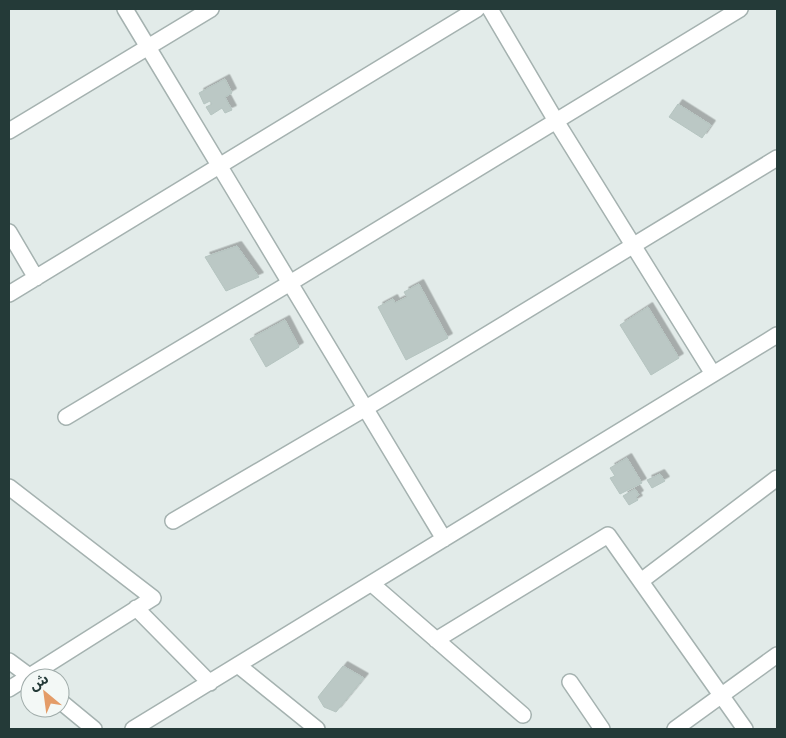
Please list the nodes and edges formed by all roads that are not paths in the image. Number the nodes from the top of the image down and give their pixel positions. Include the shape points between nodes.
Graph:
1 (125, 9) edge
2 (211, 9) edge
3 (477, 9) edge
4 (490, 9) edge
5 (740, 9) edge
6 (148, 47) junction
7 (556, 121) junction
8 (9, 131) edge
9 (777, 158) edge
10 (220, 166) junction
11 (9, 232) edge
12 (633, 245) junction
13 (36, 278) junction
14 (290, 283) junction
15 (9, 294) edge
16 (777, 335) edge
17 (713, 374) junction
18 (366, 408) junction
19 (66, 417) dead end
20 (777, 478) edge
21 (9, 487) edge
22 (173, 522) dead end
23 (444, 539) junction
24 (640, 581) junction
25 (372, 584) junction
26 (136, 608) junction
27 (436, 640) junction
28 (777, 655) edge
29 (9, 661) edge
30 (239, 666) junction
31 (44, 668) edge
32 (20, 669) edge
33 (570, 682) dead end
34 (20, 683) edge
35 (210, 683) junction
36 (9, 689) edge
37 (721, 696) junction
38 (70, 709) edge
39 (523, 714) dead end
40 (94, 729) edge
41 (133, 729) edge
42 (317, 729) edge
43 (602, 729) edge
44 (675, 729) edge
45 (745, 729) edge

1 - 6 street
2 - 6 street
3 - 10 street
4 - 7 street
5 - 7 street
6 - 8 street
6 - 10 street
7 - 12 street
7 - 14 street
9 - 12 street
10 - 13 street
10 - 14 street
11 - 13 street
12 - 17 street
12 - 18 street
13 - 15 street
14 - 18 street
14 - 19 street
16 - 17 street
17 - 23 street
18 - 22 street
18 - 23 street
20 - 24 street
21 - 26 street via 153,598
23 - 25 street
24 - 27 street via 608,535
24 - 37 street
25 - 27 street
25 - 30 street
26 - 31 street
26 - 35 street
27 - 39 street
28 - 37 street
29 - 32 street
30 - 35 street
30 - 42 street
33 - 43 street
34 - 36 street
35 - 41 street
37 - 44 street
37 - 45 street
38 - 40 street

